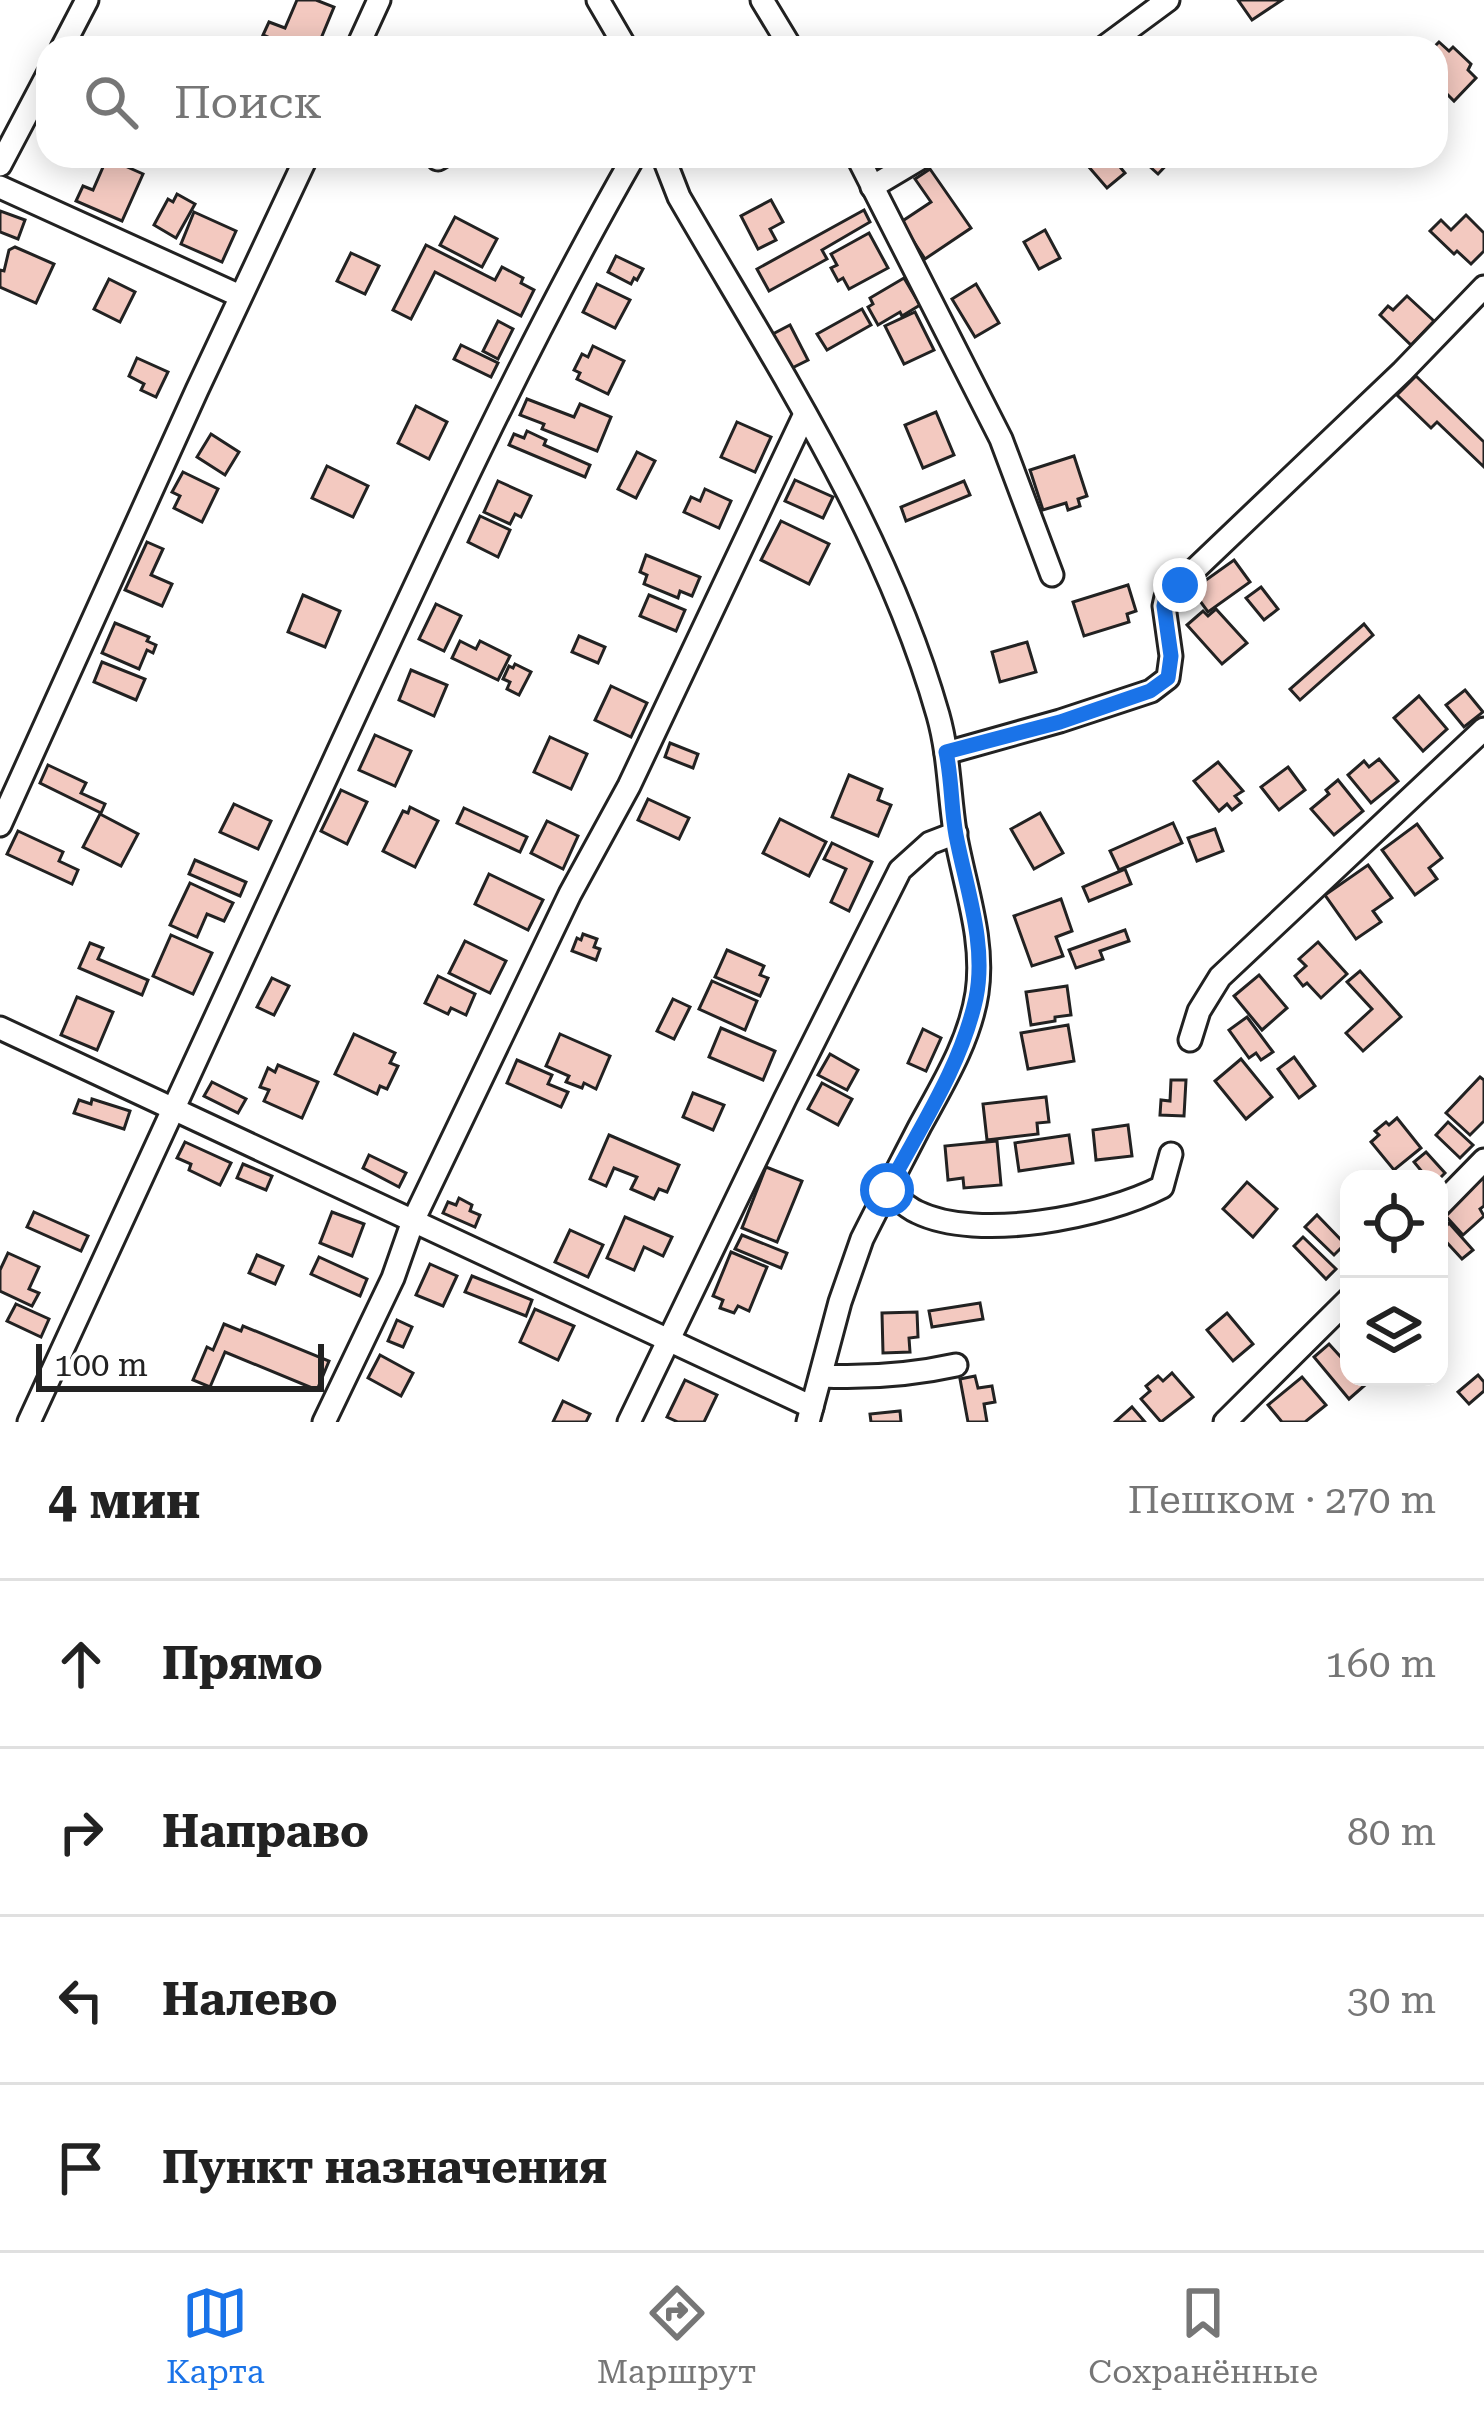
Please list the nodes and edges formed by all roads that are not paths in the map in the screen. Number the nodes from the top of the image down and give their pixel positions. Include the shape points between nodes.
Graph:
1 (87, 0) edge
2 (380, 0) edge
3 (598, 0) edge
4 (762, 0) edge
5 (1168, 0) edge
6 (68, 36) edge
7 (363, 36) edge
8 (617, 36) edge
9 (784, 36) edge
10 (1119, 36) edge
11 (36, 97) edge
12 (0, 165) edge
13 (301, 168) edge
14 (627, 168) edge
15 (668, 168) edge
16 (863, 168) edge
17 (904, 168) edge
18 (0, 187) edge
19 (872, 187) junction
20 (1484, 287) edge
21 (240, 296) junction
22 (805, 414) junction
23 (1052, 575) dead end
24 (1484, 729) edge
25 (946, 752) junction
26 (0, 825) edge
27 (956, 832) junction
28 (0, 1028) edge
29 (1190, 1040) dead end
30 (173, 1108) junction
31 (1172, 1154) dead end
32 (1484, 1160) edge
33 (887, 1190) junction
34 (1448, 1197) edge
35 (413, 1221) junction
36 (1340, 1308) edge
37 (666, 1340) junction
38 (956, 1365) dead end
39 (822, 1376) junction
40 (810, 1414) edge
41 (29, 1422) edge
42 (324, 1422) edge
43 (629, 1422) edge
44 (1225, 1422) edge

1 - 6 street
2 - 7 street
3 - 8 street
4 - 9 street
5 - 10 street
11 - 12 street
13 - 21 street
14 - 30 street via 483,446
15 - 22 street
16 - 19 street
17 - 19 street
18 - 21 street
19 - 23 street via 1001,439
20 - 25 street via 1166,597 1168,678 1083,714
21 - 26 street
22 - 25 street via 919,653
22 - 35 street
24 - 29 street via 1220,977
25 - 27 street
27 - 33 street via 979,957 977,994 951,1068
27 - 37 street via 900,870
28 - 30 street
30 - 35 street
30 - 41 street
31 - 33 street via 1162,1186 1040,1223 945,1221
32 - 34 street
33 - 39 street via 851,1267
35 - 37 street
35 - 42 street
36 - 44 street
37 - 40 street
37 - 43 street
38 - 39 street
39 - 40 street

